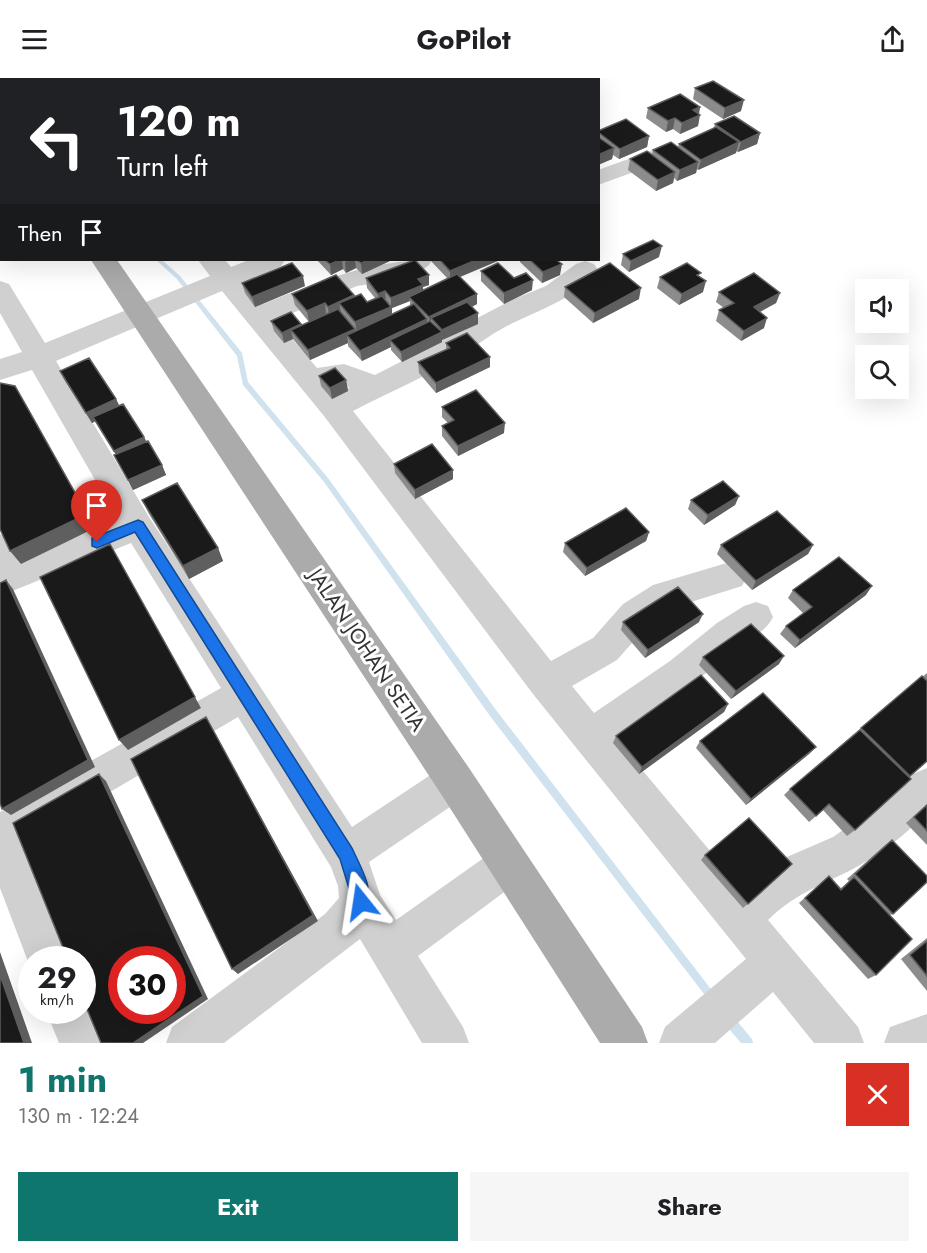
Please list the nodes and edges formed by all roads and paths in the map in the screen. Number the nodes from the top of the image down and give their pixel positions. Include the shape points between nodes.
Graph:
1 (688, 144) edge
2 (600, 177) edge
3 (105, 261) edge
4 (268, 261) edge
5 (418, 261) edge
6 (585, 270) dead end
7 (218, 273) edge
8 (0, 290) edge
9 (155, 308) junction
10 (258, 317) junction
11 (38, 357) junction
12 (0, 370) edge
13 (313, 381) junction
14 (373, 387) junction
15 (334, 408) junction
16 (138, 526) junction
17 (4, 569) edge
18 (730, 576) dead end
19 (756, 617) dead end
20 (546, 682) junction
21 (244, 694) junction
22 (591, 737) junction
23 (455, 781) junction
24 (927, 788) edge
25 (0, 834) edge
26 (346, 854) junction
27 (509, 864) junction
28 (361, 902) junction
29 (740, 919) junction
30 (43, 946) edge
31 (392, 949) junction
32 (764, 970) junction
33 (73, 1024) edge
34 (927, 1036) edge
35 (684, 1039) edge
36 (81, 1043) edge
37 (188, 1043) edge
38 (447, 1043) edge
39 (626, 1043) edge
40 (842, 1043) edge
41 (906, 1043) edge

1 - 2 street
3 - 9 main road, JALAN JOHAN SETIA
4 - 7 street
5 - 10 street via 395,273 352,278
6 - 14 street via 555,292
7 - 9 street
7 - 10 street
8 - 11 street
9 - 11 street
9 - 23 main road, JALAN JOHAN SETIA
10 - 13 street
11 - 12 street
11 - 16 street
13 - 14 street via 343,372
13 - 15 street
14 - 15 street
15 - 20 street
16 - 17 street
16 - 21 street
18 - 20 street via 665,595 635,615 605,649
19 - 22 street
20 - 22 street
21 - 25 street
21 - 26 street
22 - 29 street
23 - 26 street
23 - 27 main road, JALAN JOHAN SETIA
24 - 29 street via 893,819 847,851 801,871 763,897
25 - 30 street
26 - 28 street
27 - 31 street
27 - 39 main road, JALAN JOHAN SETIA
28 - 31 street
28 - 37 street via 340,930
29 - 32 street
31 - 38 street
32 - 35 street
32 - 40 street
33 - 36 street
34 - 41 street

